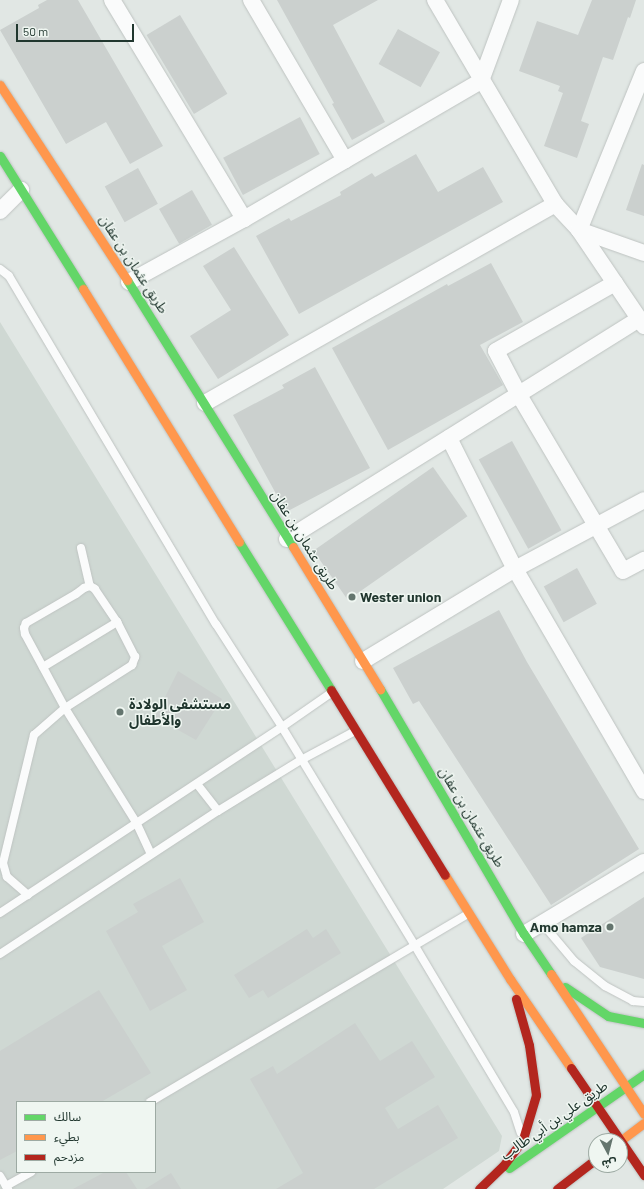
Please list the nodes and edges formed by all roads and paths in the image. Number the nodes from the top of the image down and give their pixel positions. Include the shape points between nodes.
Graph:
1 (112, 0) edge
2 (251, 0) edge
3 (435, 0) edge
4 (511, 0) edge
5 (644, 71) edge
6 (481, 81) junction
7 (0, 85) edge
8 (0, 156) edge
9 (345, 160) junction
10 (21, 190) junction
11 (555, 204) junction
12 (0, 211) edge
13 (244, 219) junction
14 (579, 230) junction
15 (644, 253) edge
16 (0, 269) edge
17 (129, 282) junction
18 (615, 283) junction
19 (642, 323) edge
20 (518, 394) junction
21 (205, 403) junction
22 (449, 438) junction
23 (644, 500) edge
24 (595, 526) junction
25 (287, 539) junction
26 (81, 548) dead end
27 (644, 560) edge
28 (515, 569) junction
29 (90, 586) junction
30 (117, 622) junction
31 (363, 661) junction
32 (43, 667) junction
33 (332, 692) junction
34 (65, 708) junction
35 (282, 728) junction
36 (356, 730) junction
37 (301, 760) junction
38 (197, 784) junction
39 (644, 791) edge
40 (218, 811) junction
41 (136, 822) junction
42 (151, 854) junction
43 (644, 862) edge
44 (28, 895) junction
45 (0, 913) edge
46 (469, 914) junction
47 (542, 923) junction
48 (524, 934) junction
49 (415, 946) junction
50 (0, 954) edge
51 (552, 976) junction
52 (510, 979) junction
53 (644, 1002) edge
54 (644, 1022) edge
55 (644, 1074) edge
56 (625, 1087) junction
57 (152, 1101) edge
58 (596, 1106) junction
59 (644, 1114) edge
60 (644, 1123) edge
61 (615, 1133) edge
62 (628, 1135) edge
63 (523, 1139) junction
64 (628, 1152) edge
65 (588, 1165) edge
66 (30, 1173) edge
67 (644, 1175) edge
68 (0, 1176) edge
69 (7, 1188) edge
70 (479, 1189) edge
71 (557, 1189) edge

1 - 13 street
2 - 9 street
3 - 6 street
4 - 6 street
5 - 14 street
6 - 9 street
6 - 11 street
7 - 17 main road, طريق عثمان بن عفان
8 - 10 main road
9 - 13 street
10 - 12 street
10 - 33 main road
11 - 14 street
11 - 21 street
13 - 17 street
14 - 15 street
14 - 18 street
16 - 35 lane via 9,276 216,624
17 - 21 main road, طريق عثمان بن عفان
18 - 19 street
18 - 20 street via 496,350
19 - 20 street
20 - 22 street
20 - 24 street
21 - 25 main road, طريق عثمان بن عفان
22 - 25 street
22 - 28 street
23 - 24 street
24 - 27 street via 623,571
24 - 28 street
25 - 31 main road, طريق عثمان بن عفان
26 - 29 lane
28 - 31 street
28 - 39 street
29 - 30 lane via 95,589
29 - 32 lane via 26,623 25,634
30 - 32 lane
30 - 34 lane via 133,651 135,657 132,665
31 - 48 main road, طريق عثمان بن عفان
32 - 34 lane
33 - 35 lane
33 - 36 main road
34 - 41 lane
34 - 44 lane via 34,734 3,862 7,877
35 - 37 lane
35 - 38 lane
36 - 37 lane
36 - 46 main road
37 - 40 lane
37 - 49 lane
38 - 40 lane
38 - 41 lane
40 - 42 lane
41 - 42 lane
41 - 44 lane
42 - 50 lane
43 - 47 street
44 - 45 lane
46 - 49 lane
46 - 52 main road
47 - 48 street
47 - 53 lane via 574,961 605,986 633,1000
48 - 51 main road, طريق عثمان بن عفان
49 - 57 lane
49 - 63 lane via 514,1112
51 - 54 main road via 582,1000 608,1016
51 - 56 main road, طريق عثمان بن عفان
52 - 58 main road
52 - 63 main road via 529,1045 536,1095
55 - 56 main road, طريق علي بن أبي طالب
56 - 58 main road, طريق علي بن أبي طالب
56 - 59 main road, طريق عثمان بن عفان
58 - 61 main road
58 - 70 main road, طريق علي بن أبي طالب
60 - 62 main road
63 - 70 main road via 503,1166
64 - 67 main road
65 - 71 main road
66 - 69 lane
68 - 69 lane

